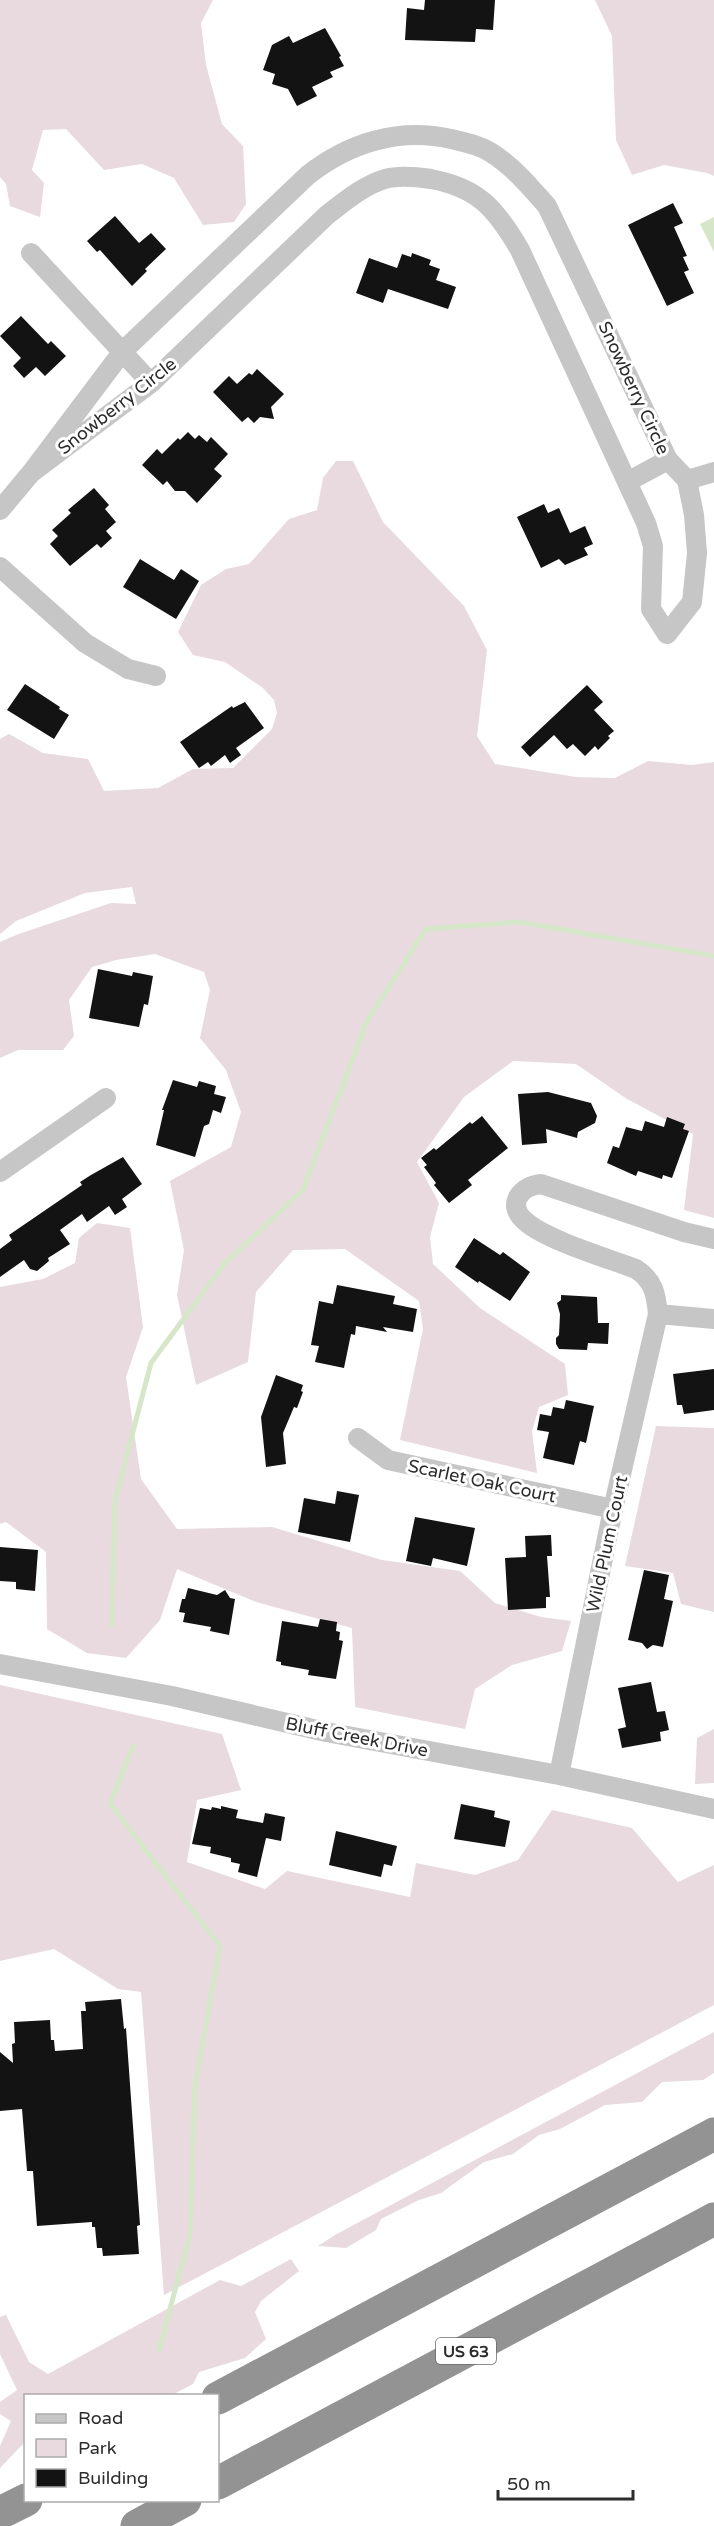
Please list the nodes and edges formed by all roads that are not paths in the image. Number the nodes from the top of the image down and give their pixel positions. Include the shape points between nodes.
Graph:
1 (31, 253) dead end
2 (123, 351) junction
3 (151, 383) junction
4 (668, 460) junction
5 (714, 472) edge
6 (31, 473) junction
7 (687, 480) junction
8 (627, 482) junction
9 (0, 510) edge
10 (0, 567) edge
11 (156, 676) dead end
12 (106, 1098) dead end
13 (0, 1172) edge
14 (714, 1239) edge
15 (658, 1314) junction
16 (714, 1318) edge
17 (358, 1438) dead end
18 (613, 1509) junction
19 (0, 1664) edge
20 (559, 1775) junction
21 (714, 1809) edge
22 (714, 2134) edge
23 (714, 2219) edge
24 (219, 2397) edge
25 (219, 2482) edge
26 (24, 2501) edge
27 (181, 2502) edge
28 (0, 2513) edge
29 (137, 2526) edge

1 - 2 street
2 - 3 street
2 - 4 street, Snowberry Circle via 328,159 364,143 394,136 431,135 489,152 516,172 547,206
2 - 6 street, Snowberry Circle
3 - 6 street, Snowberry Circle
3 - 8 street, Snowberry Circle via 327,215 354,195 385,179 416,177 455,183 483,199 506,225
4 - 7 street, Snowberry Circle
4 - 8 street
5 - 7 street
6 - 9 street
7 - 8 street, Snowberry Circle via 697,553 692,602 668,634 651,609 653,546
10 - 11 street via 85,643 128,669
12 - 13 street
14 - 15 street, Wild Plum Court via 554,1187 529,1185 520,1192 515,1201 526,1222 543,1233 646,1276 656,1291
15 - 16 street
15 - 18 street, Wild Plum Court
17 - 18 street, Scarlet Oak Court via 388,1460
18 - 20 street, Wild Plum Court
19 - 20 street, Bluff Creek Drive via 172,1696 326,1732
20 - 21 street, Bluff Creek Drive
22 - 24 highway
23 - 25 highway, US 63
26 - 28 highway
27 - 29 highway

